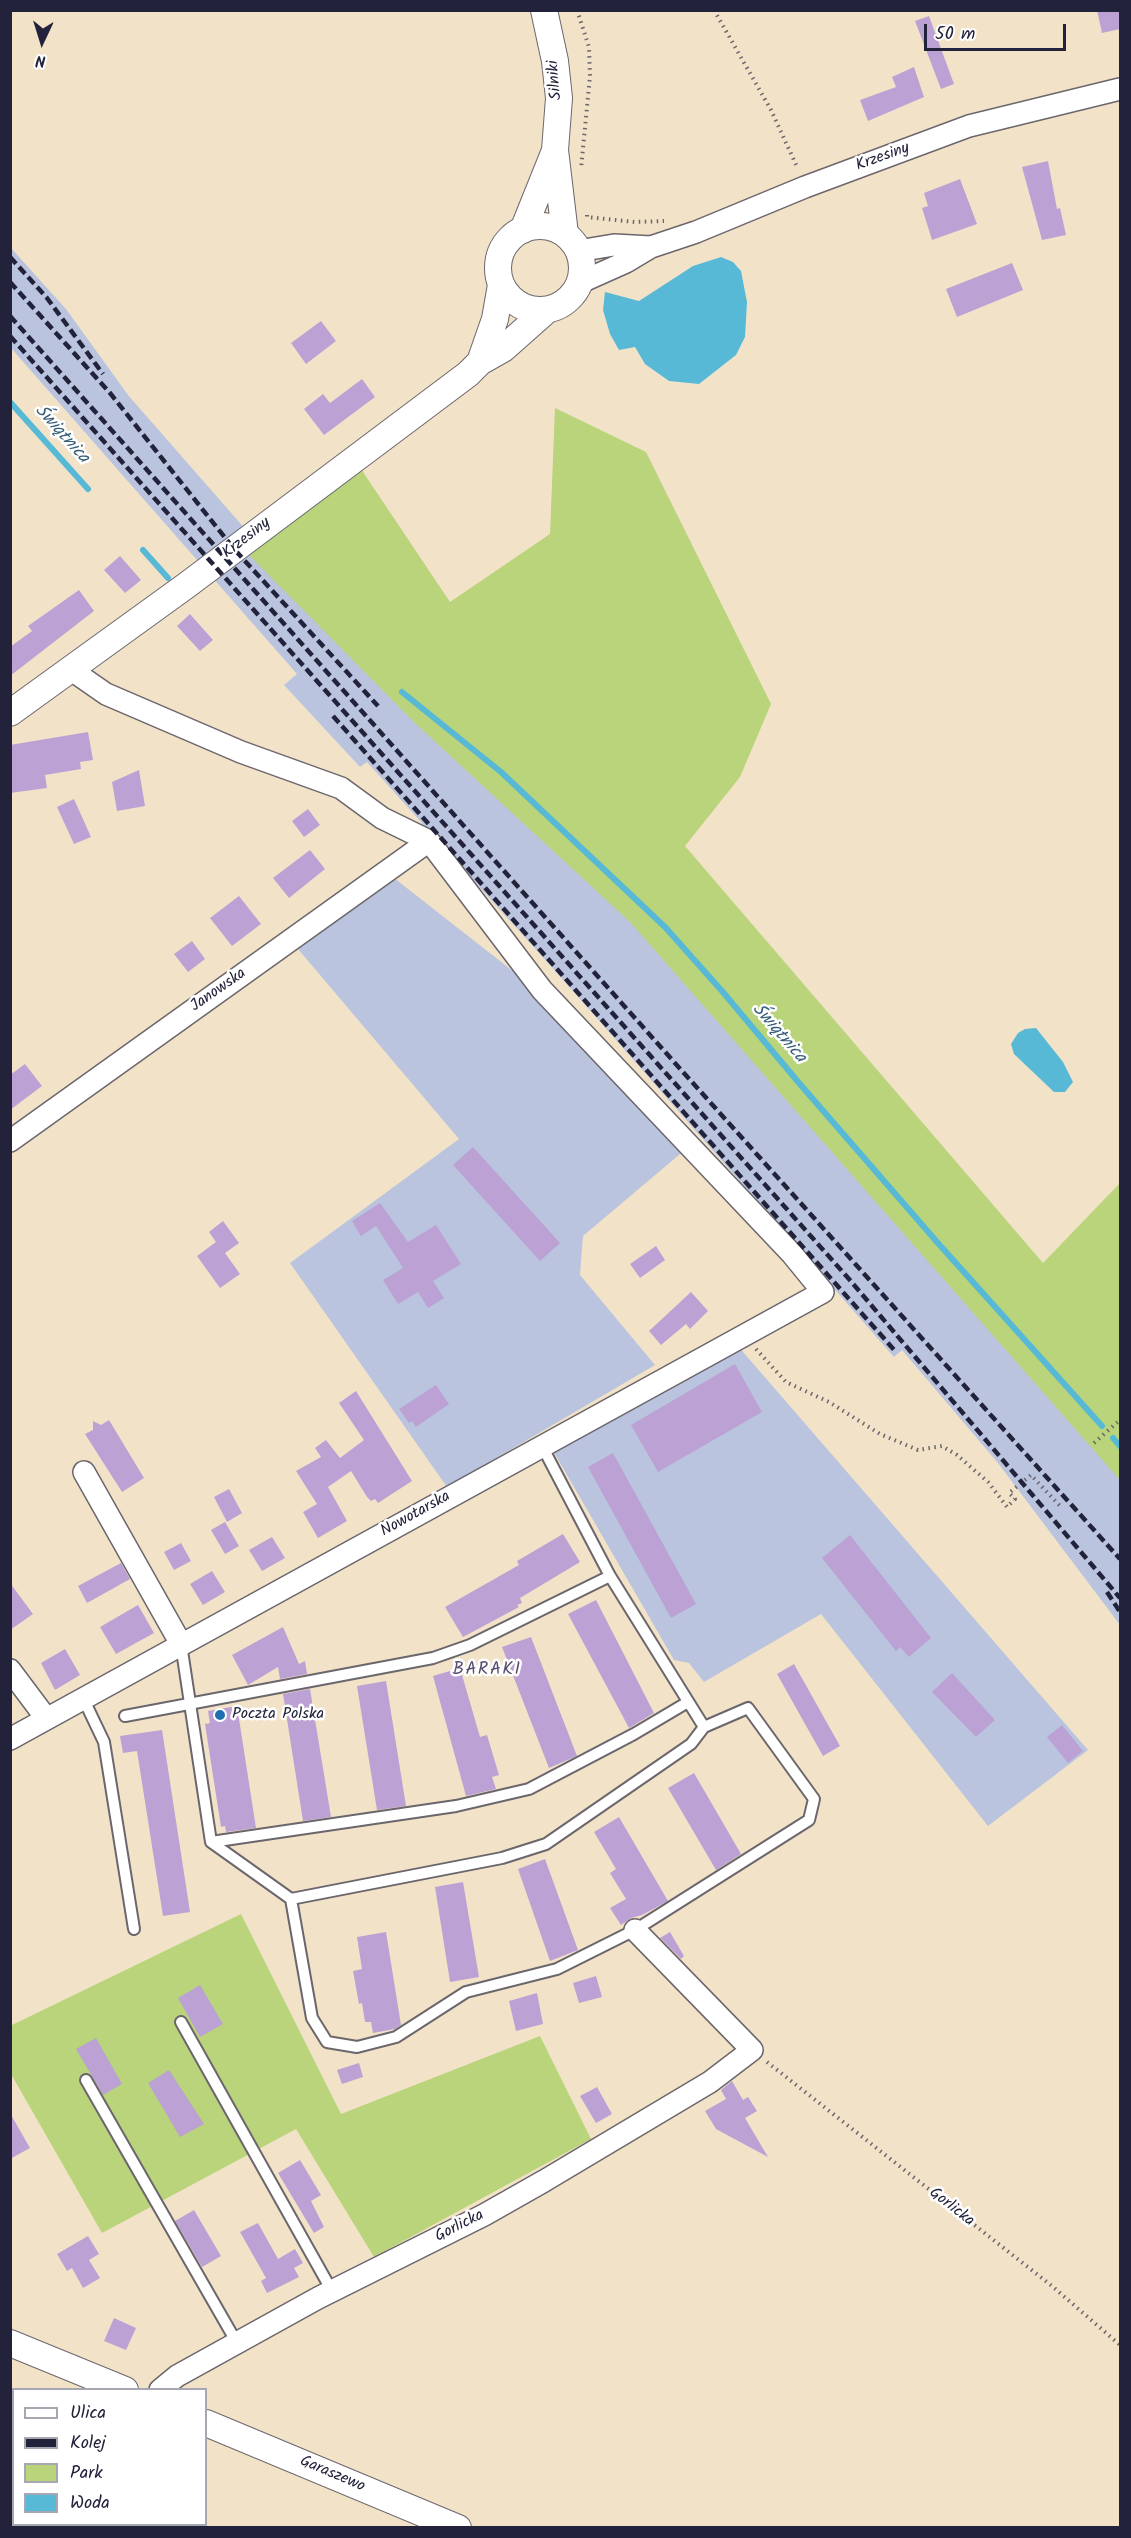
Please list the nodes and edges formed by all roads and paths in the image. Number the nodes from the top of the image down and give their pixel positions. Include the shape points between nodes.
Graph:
1 (544, 10) edge
2 (577, 10) edge
3 (714, 10) edge
4 (1120, 89) edge
5 (555, 150) junction
6 (582, 179) dead end
7 (805, 187) junction
8 (586, 208) dead end
9 (665, 221) dead end
10 (523, 230) junction
11 (571, 243) junction
12 (651, 247) junction
13 (579, 283) junction
14 (501, 285) junction
15 (547, 310) junction
16 (480, 362) junction
17 (70, 669) junction
18 (10, 713) edge
19 (429, 841) junction
20 (10, 1142) edge
21 (744, 1336) junction
22 (1120, 1420) edge
23 (1094, 1443) dead end
24 (542, 1446) junction
25 (84, 1472) dead end
26 (1060, 1506) dead end
27 (610, 1576) junction
28 (182, 1644) junction
29 (10, 1670) edge
30 (83, 1698) junction
31 (688, 1702) junction
32 (190, 1703) junction
33 (124, 1716) dead end
34 (46, 1718) junction
35 (704, 1727) junction
36 (10, 1739) edge
37 (211, 1842) junction
38 (291, 1899) junction
39 (134, 1929) dead end
40 (635, 1930) junction
41 (181, 2022) dead end
42 (752, 2050) junction
43 (86, 2080) dead end
44 (332, 2291) junction
45 (10, 2343) edge
46 (237, 2343) junction
47 (1120, 2345) edge
48 (119, 2388) edge
49 (162, 2388) edge
50 (207, 2423) edge
51 (458, 2528) edge

1 - 5 street, Silniki via 559,98
2 - 6 path via 589,47 590,76
3 - 7 path via 771,110
4 - 7 street, Krzesiny via 969,126
5 - 10 street, Silniki
5 - 11 street, Silniki
7 - 12 street, Krzesiny
8 - 9 path via 587,218
10 - 11 street via 544,226
10 - 14 street via 506,244 501,254
11 - 12 street, Krzesiny
11 - 13 street via 582,273
12 - 13 street, Krzesiny
13 - 15 street via 566,301
14 - 15 street via 525,308
14 - 16 street, Krzesiny via 495,320
15 - 16 street, Krzesiny via 503,349
16 - 17 street, Krzesiny
17 - 18 street, Krzesiny
17 - 19 street via 106,694 241,752 340,788 382,818
19 - 20 street, Janowska
19 - 21 street, Nowotarska via 542,990 792,1254 823,1292
21 - 24 street, Nowotarska
21 - 26 path via 786,1382 829,1402 880,1434 918,1450 942,1446 988,1482 1007,1506 1016,1499 1010,1493 1031,1475
22 - 23 path
24 - 27 lane
24 - 28 street, Nowotarska
25 - 28 street
27 - 31 lane
27 - 32 lane via 470,1646 434,1658
28 - 30 street, Nowotarska
28 - 32 lane
29 - 34 street
30 - 34 street, Nowotarska
30 - 39 lane via 104,1742
31 - 35 lane
31 - 37 lane via 529,1789 456,1806
32 - 33 lane
32 - 37 lane
34 - 36 street, Nowotarska
35 - 38 lane via 691,1744 546,1844 502,1858
35 - 40 lane via 748,1708 814,1799 809,1820
37 - 38 lane
38 - 40 lane via 312,2018 327,2042 357,2048 396,2037 466,1992 557,1969
40 - 42 street
41 - 44 lane
42 - 44 street, Gorlicka via 711,2082 544,2181
42 - 47 path, Gorlicka via 1052,2286
43 - 46 lane
44 - 46 street, Gorlicka
45 - 48 street
46 - 49 street, Gorlicka
50 - 51 street, Garaszewo

